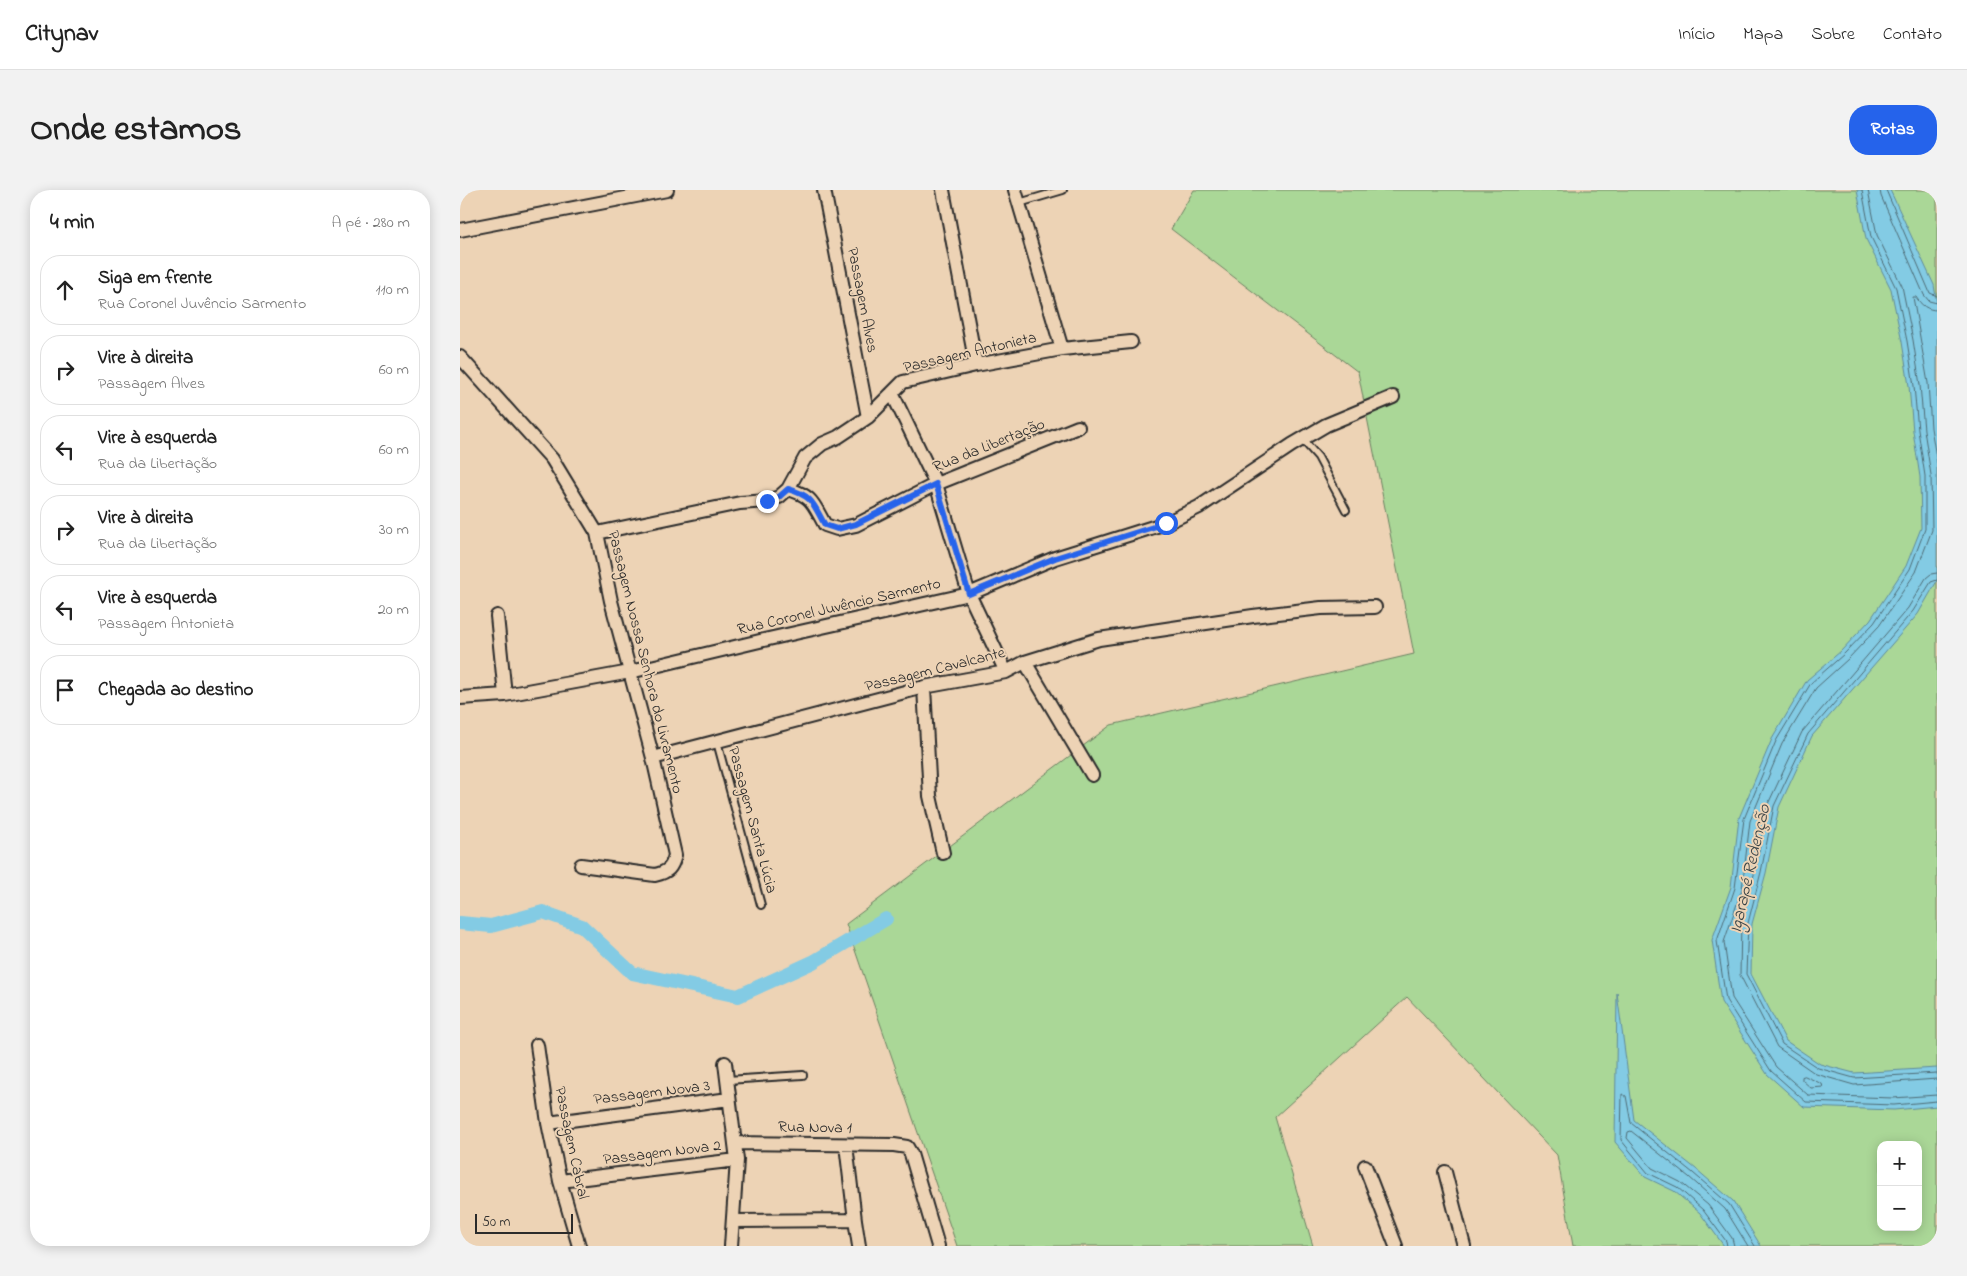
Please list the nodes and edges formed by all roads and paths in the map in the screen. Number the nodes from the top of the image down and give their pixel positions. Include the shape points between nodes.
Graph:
1 (667, 190) edge
2 (824, 190) edge
3 (943, 190) edge
4 (1015, 190) edge
5 (1063, 190) edge
6 (1019, 203) junction
7 (460, 230) edge
8 (1131, 342) dead end
9 (1062, 349) junction
10 (460, 357) edge
11 (976, 365) junction
12 (892, 393) junction
13 (1393, 397) dead end
14 (868, 417) junction
15 (1078, 427) dead end
16 (1302, 439) junction
17 (936, 484) junction
18 (788, 489) junction
19 (1346, 510) dead end
20 (597, 533) junction
21 (969, 594) junction
22 (1375, 608) dead end
23 (497, 616) dead end
24 (1024, 662) junction
25 (630, 672) junction
26 (1006, 672) junction
27 (924, 687) junction
28 (504, 695) junction
29 (460, 698) edge
30 (717, 742) junction
31 (653, 758) junction
32 (1092, 775) dead end
33 (944, 853) dead end
34 (581, 865) dead end
35 (761, 905) dead end
36 (537, 1045) dead end
37 (725, 1063) dead end
38 (803, 1075) dead end
39 (727, 1080) junction
40 (730, 1099) junction
41 (548, 1122) junction
42 (735, 1144) junction
43 (846, 1144) junction
44 (737, 1160) junction
45 (1365, 1166) dead end
46 (1445, 1172) dead end
47 (560, 1181) junction
48 (855, 1220) junction
49 (733, 1221) junction
50 (935, 1245) edge
51 (579, 1246) edge
52 (731, 1246) edge
53 (859, 1246) edge
54 (1396, 1246) edge
55 (1464, 1246) edge

1 - 7 street
2 - 14 street, Passagem Alves
3 - 11 street
4 - 6 street
5 - 6 lane
6 - 9 street
8 - 9 street, Passagem Antonieta
9 - 11 street, Passagem Antonieta
10 - 20 street, Passagem Nossa Senhora do Livramento via 552,459
11 - 12 street, Passagem Antonieta via 903,382
12 - 14 street, Passagem Antonieta
12 - 17 street
13 - 16 street, Rua Coronel Juvêncio Sarmento via 1326,424
14 - 18 street, Passagem Antonieta via 805,458
15 - 17 street, Rua da Libertação
16 - 19 lane via 1318,457
16 - 21 street, Rua Coronel Juvêncio Sarmento via 1199,507 1166,523 1055,558
17 - 18 street, Rua da Libertação via 856,524 837,529 825,525 803,493
17 - 21 street
18 - 20 street via 767,501 740,503
20 - 25 street, Passagem Nossa Senhora do Livramento
21 - 25 street, Rua Coronel Juvêncio Sarmento
21 - 26 street
22 - 24 street, Passagem Cavalcante via 1321,608 1099,639
23 - 28 street
24 - 26 street, Passagem Cavalcante
24 - 32 street
25 - 28 street, Rua Coronel Juvêncio Sarmento
25 - 31 street, Passagem Nossa Senhora do Livramento
26 - 27 street, Passagem Cavalcante
27 - 30 street, Passagem Cavalcante
27 - 33 street via 930,796
28 - 29 street, Rua Coronel Juvêncio Sarmento
30 - 31 street, Passagem Cavalcante
30 - 35 lane, Passagem Santa Lúcia
31 - 34 street, Passagem Nossa Senhora do Livramento via 675,855 673,866 655,875
36 - 41 street, Passagem Cabral
37 - 39 street
38 - 39 lane
39 - 40 street
40 - 41 street, Passagem Nova 3
40 - 42 street
41 - 47 street, Passagem Cabral
42 - 43 street, Rua Nova 1
42 - 44 street
43 - 48 street
43 - 50 street, Rua Nova 1 via 907,1147
44 - 47 street, Passagem Nova 2
44 - 49 street
45 - 54 street
46 - 55 street
47 - 51 street, Passagem Cabral
48 - 49 street
48 - 53 street
49 - 52 street

